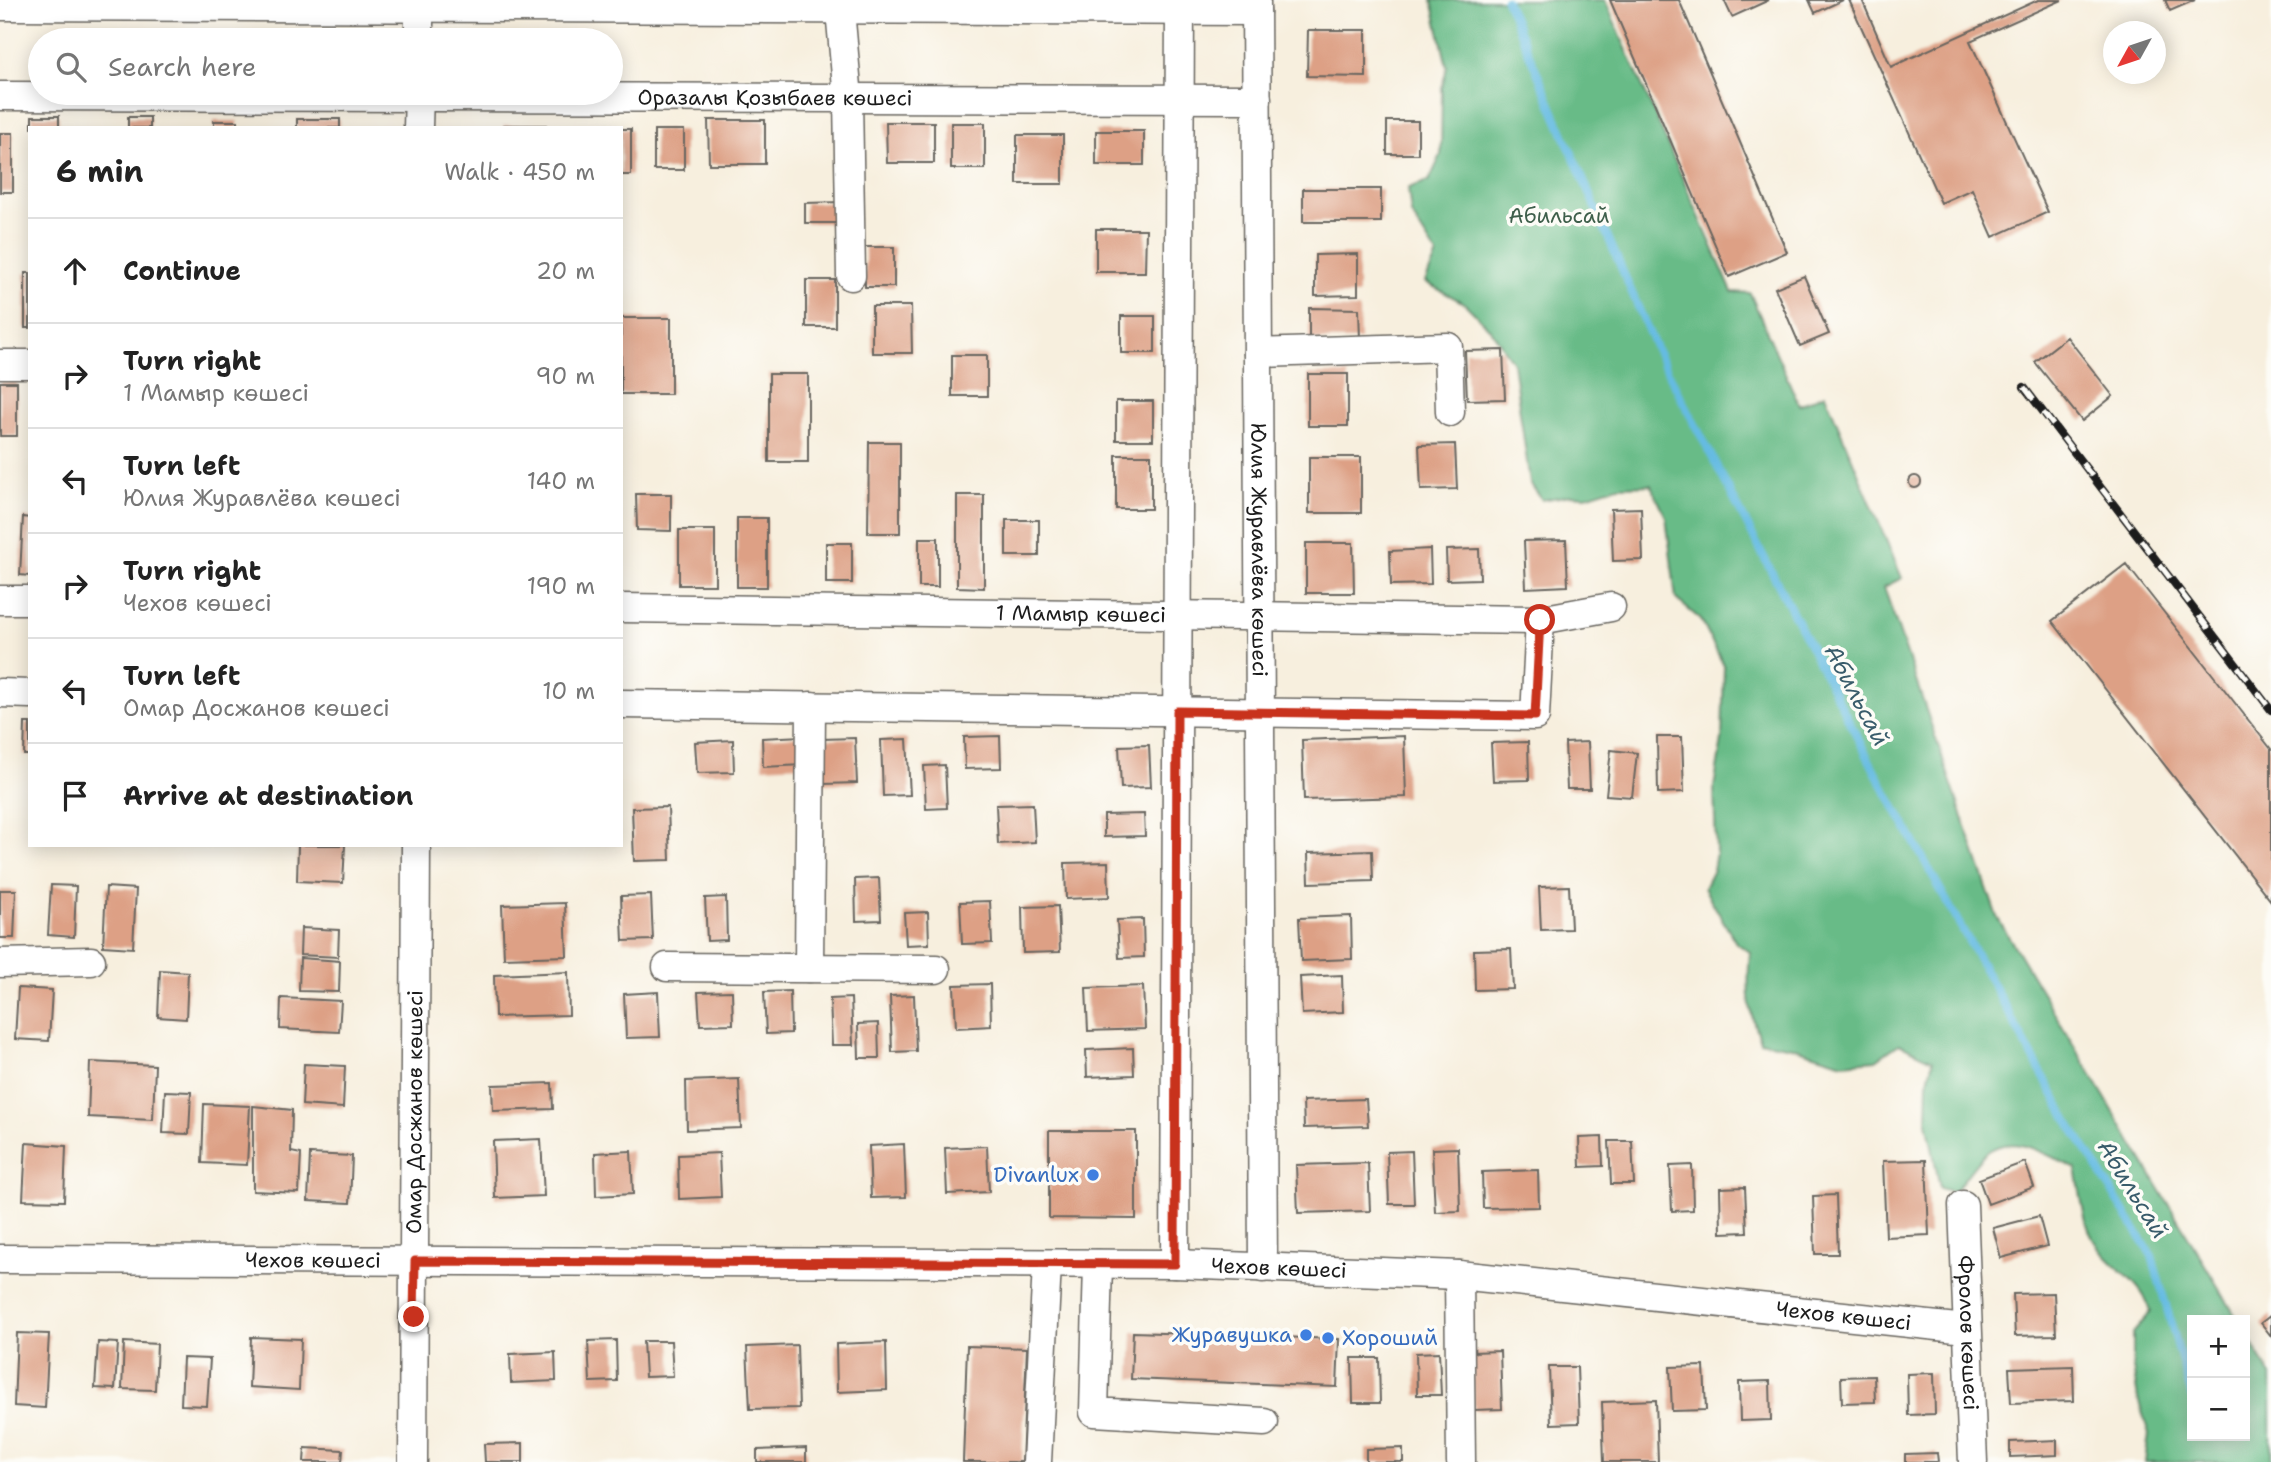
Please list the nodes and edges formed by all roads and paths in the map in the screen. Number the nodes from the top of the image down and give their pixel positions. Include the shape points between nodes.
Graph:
1 (419, 4) edge
2 (1180, 5) edge
3 (0, 6) edge
4 (1256, 6) edge
5 (840, 10) junction
6 (419, 28) edge
7 (0, 96) edge
8 (28, 96) edge
9 (623, 96) edge
10 (848, 98) junction
11 (1179, 99) junction
12 (1257, 99) junction
13 (419, 105) edge
14 (418, 126) edge
15 (851, 276) dead end
16 (1258, 353) junction
17 (0, 364) edge
18 (28, 364) edge
19 (1450, 412) dead end
20 (0, 600) edge
21 (28, 600) edge
22 (1611, 607) dead end
23 (623, 608) edge
24 (1177, 615) junction
25 (1260, 616) junction
26 (1540, 620) junction
27 (0, 693) edge
28 (28, 694) edge
29 (623, 704) edge
30 (811, 706) junction
31 (1177, 711) junction
32 (1261, 712) junction
33 (416, 847) edge
34 (91, 961) dead end
35 (0, 963) edge
36 (667, 967) dead end
37 (809, 968) junction
38 (936, 969) dead end
39 (1963, 1205) dead end
40 (0, 1259) edge
41 (415, 1261) junction
42 (1046, 1264) junction
43 (1098, 1264) junction
44 (1175, 1264) junction
45 (1263, 1268) junction
46 (1459, 1275) junction
47 (1966, 1329) junction
48 (1264, 1422) dead end
49 (413, 1462) edge
50 (1037, 1462) edge
51 (1461, 1462) edge
52 (1973, 1462) edge

1 - 3 street
1 - 5 street
1 - 6 street
2 - 4 street
2 - 5 street
2 - 11 street
4 - 12 street, Юлия Журавлёва көшесі
5 - 10 street
7 - 8 street, Оразалы Қозыбаев көшесі
9 - 10 street, Оразалы Қозыбаев көшесі
10 - 11 street, Оразалы Қозыбаев көшесі
10 - 15 street
11 - 12 street, Оразалы Қозыбаев көшесі
11 - 24 street
12 - 16 street, Юлия Журавлёва көшесі
13 - 14 street
16 - 19 street via 1448,347
16 - 25 street, Юлия Журавлёва көшесі
17 - 18 street
20 - 21 street
22 - 26 street, 1 Мамыр көшесі
23 - 24 street, 1 Мамыр көшесі
24 - 25 street, 1 Мамыр көшесі
24 - 31 street
25 - 26 street, 1 Мамыр көшесі
25 - 32 street, Юлия Журавлёва көшесі
26 - 32 street via 1535,716
27 - 28 street
29 - 30 street
30 - 31 street
30 - 37 street
31 - 32 street
31 - 44 street
32 - 45 street, Юлия Журавлёва көшесі
33 - 41 street, Омар Досжанов көшесі
34 - 35 street
36 - 37 street
37 - 38 street
39 - 47 street, Фролов көшесі
40 - 41 street, Чехов көшесі
41 - 42 street, Чехов көшесі
41 - 49 street, Омар Досжанов көшесі
42 - 43 street, Чехов көшесі
42 - 50 street
43 - 44 street, Чехов көшесі
43 - 48 street via 1094,1412
44 - 45 street, Чехов көшесі
45 - 46 street, Чехов көшесі
46 - 47 street, Чехов көшесі
46 - 51 street
47 - 52 street, Фролов көшесі

